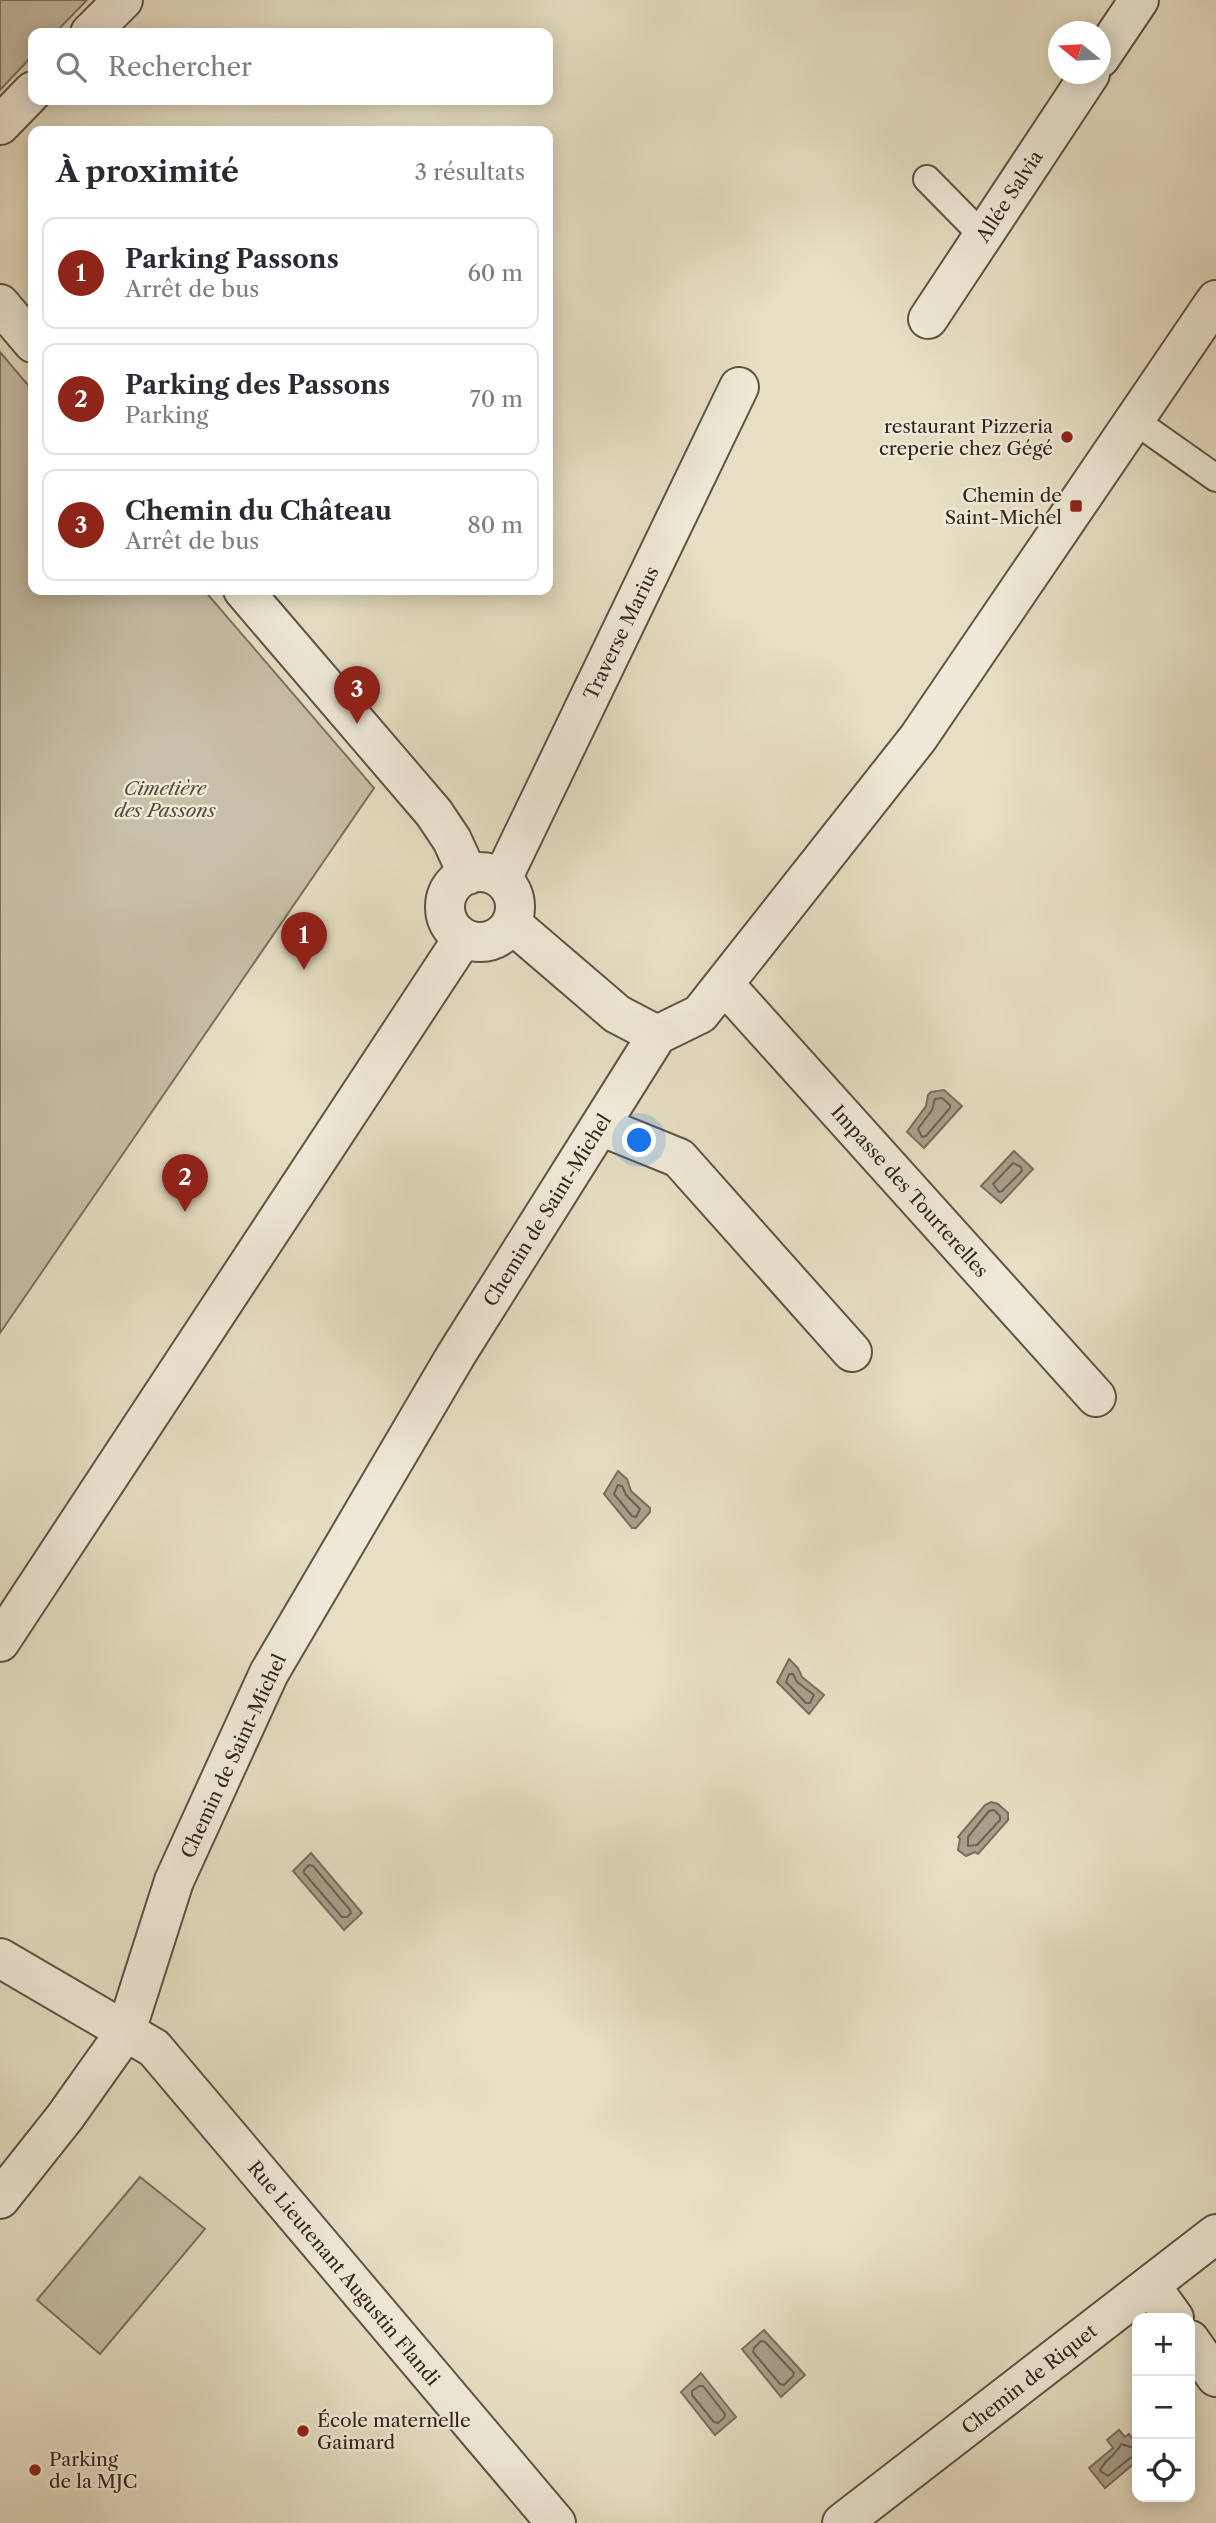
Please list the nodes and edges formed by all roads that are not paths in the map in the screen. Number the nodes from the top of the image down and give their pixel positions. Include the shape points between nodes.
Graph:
1 (123, 0) edge
2 (1139, 0) edge
3 (95, 28) edge
4 (1111, 43) edge
5 (1083, 84) edge
6 (28, 96) edge
7 (0, 125) edge
8 (927, 180) dead end
9 (983, 236) junction
10 (1216, 300) edge
11 (0, 304) edge
12 (928, 319) dead end
13 (28, 337) edge
14 (739, 387) dead end
15 (1134, 420) junction
16 (1216, 478) edge
17 (247, 595) edge
18 (485, 877) junction
19 (512, 924) junction
20 (463, 938) junction
21 (724, 984) junction
22 (657, 1035) junction
23 (600, 1126) junction
24 (852, 1352) dead end
25 (1096, 1397) dead end
26 (0, 1642) edge
27 (0, 1958) edge
28 (126, 2031) junction
29 (0, 2199) edge
30 (1216, 2234) edge
31 (1151, 2286) junction
32 (1170, 2313) edge
33 (1195, 2347) edge
34 (1216, 2377) edge
35 (556, 2523) edge
36 (842, 2523) edge

1 - 3 street
2 - 4 street
5 - 9 street, Allée Salvia
6 - 7 street
8 - 9 lane
9 - 12 street, Allée Salvia
10 - 15 street
11 - 13 street
14 - 18 street, Traverse Marius
15 - 16 lane
15 - 21 street via 918,737
17 - 18 street
18 - 19 street via 512,892 516,903
18 - 20 street via 461,877 446,897 447,921
19 - 20 street via 496,939 473,942
19 - 22 street via 617,1014
20 - 26 street
21 - 22 street via 700,1014
21 - 25 street, Impasse des Tourterelles
22 - 23 street, Chemin de Saint-Michel
23 - 24 street via 679,1158
23 - 28 street, Chemin de Saint-Michel via 456,1355 269,1673 174,1881
27 - 28 street, Rue Lieutenant Augustin Flandi
28 - 29 street, Chemin de Saint-Michel
28 - 35 street, Rue Lieutenant Augustin Flandi via 154,2048
30 - 31 street, Chemin de Riquet
31 - 32 street
31 - 36 street, Chemin de Riquet
33 - 34 street

